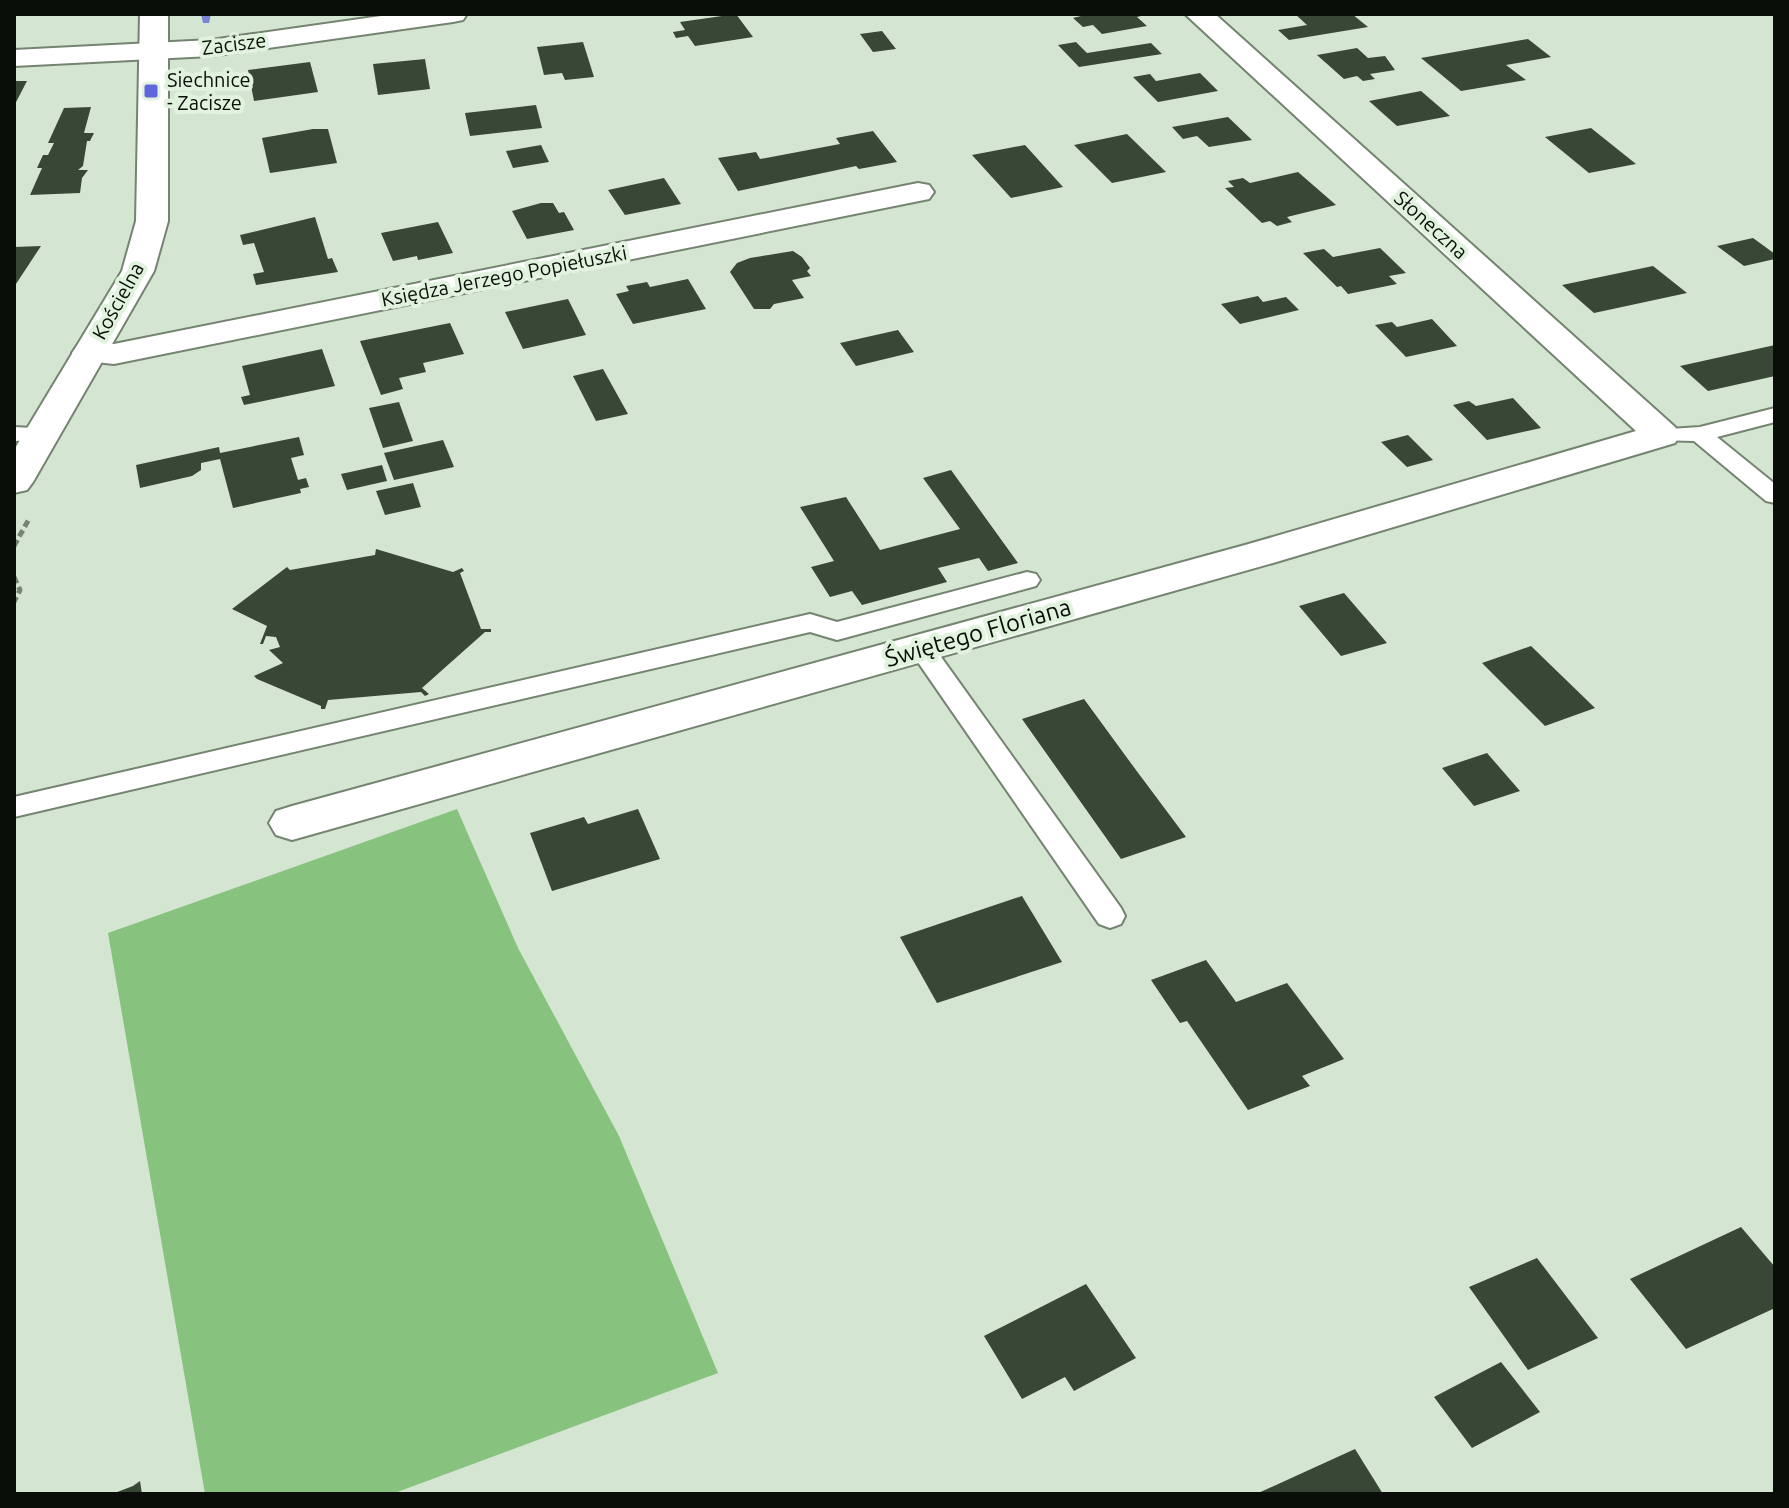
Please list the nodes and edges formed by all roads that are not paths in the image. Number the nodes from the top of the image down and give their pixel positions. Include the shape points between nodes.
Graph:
1 (154, 14) edge
2 (453, 14) edge
3 (1199, 14) edge
4 (152, 53) junction
5 (14, 58) edge
6 (918, 192) dead end
7 (89, 353) junction
8 (1775, 415) edge
9 (28, 434) edge
10 (1681, 435) junction
11 (14, 482) edge
12 (1775, 496) edge
13 (1027, 580) dead end
14 (922, 649) junction
15 (14, 807) edge
16 (292, 823) dead end
17 (1110, 916) dead end

1 - 4 street, Kościelna
2 - 4 street, Zacisze
3 - 10 street, Słoneczna
4 - 5 street, Zacisze
4 - 7 street, Kościelna via 152,221 138,271
6 - 7 street, Księdza Jerzego Popiełuszki via 114,354
7 - 9 street, Kościelna
8 - 10 lane
9 - 11 street, Kościelna
10 - 12 lane
10 - 14 street, Świętego Floriana
13 - 15 lane via 837,631 810,623
14 - 16 street, Świętego Floriana
14 - 17 lane

